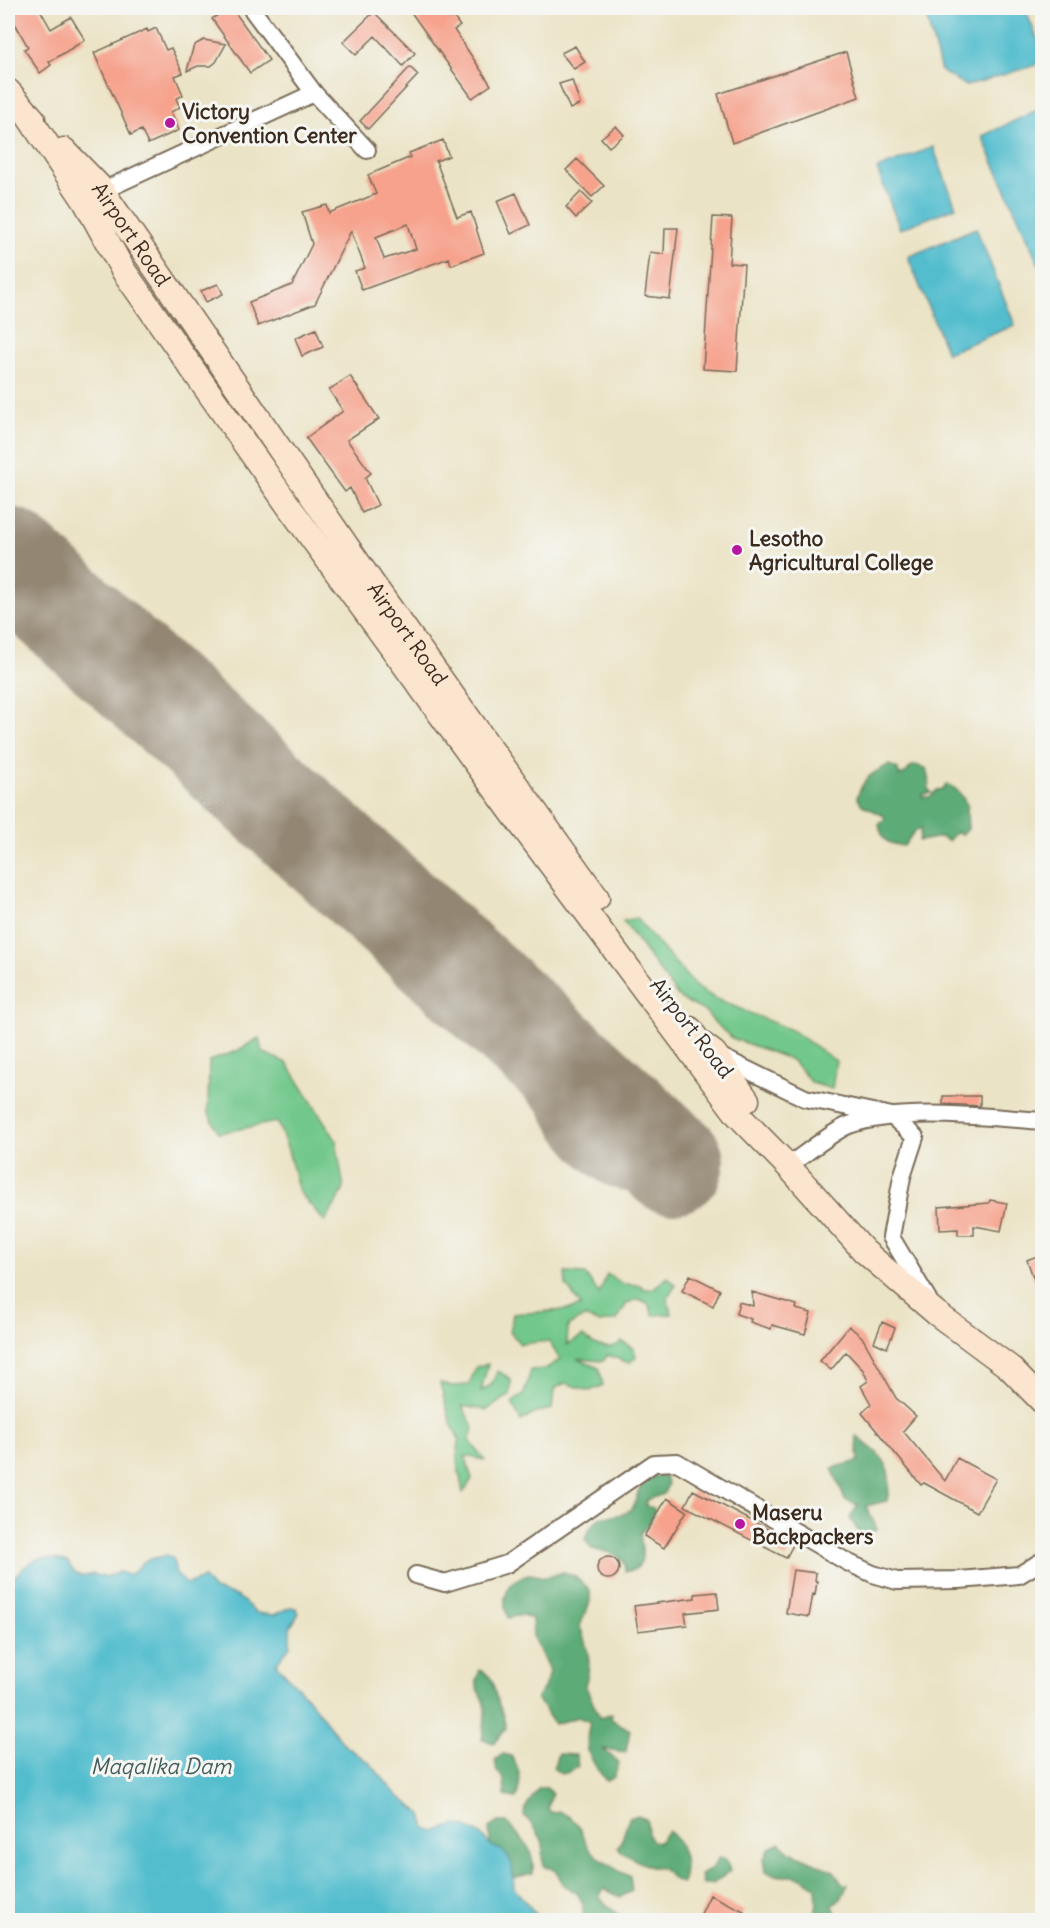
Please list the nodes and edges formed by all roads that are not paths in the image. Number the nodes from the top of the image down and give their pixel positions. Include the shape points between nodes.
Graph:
1 (251, 8) edge
2 (314, 93) junction
3 (15, 99) edge
4 (367, 150) dead end
5 (102, 191) junction
6 (714, 1053) junction
7 (892, 1116) junction
8 (1042, 1121) edge
9 (788, 1166) junction
10 (936, 1313) junction
11 (1042, 1401) edge
12 (1042, 1561) edge
13 (416, 1575) dead end

1 - 2 street
2 - 4 street
2 - 5 street
3 - 5 main road, Airport Road
3 - 9 main road, Airport Road via 85,201 123,270 290,508 737,1114
5 - 6 main road, Airport Road via 406,632 698,1041
6 - 7 street via 805,1098
6 - 9 main road, Airport Road
7 - 8 street
7 - 9 street via 847,1125
7 - 10 street via 915,1137 902,1177 891,1237
9 - 10 main road, Airport Road via 864,1251
10 - 11 main road, Airport Road via 1009,1367
12 - 13 street via 1019,1575 897,1581 847,1562 677,1462 654,1463 507,1564 445,1583

